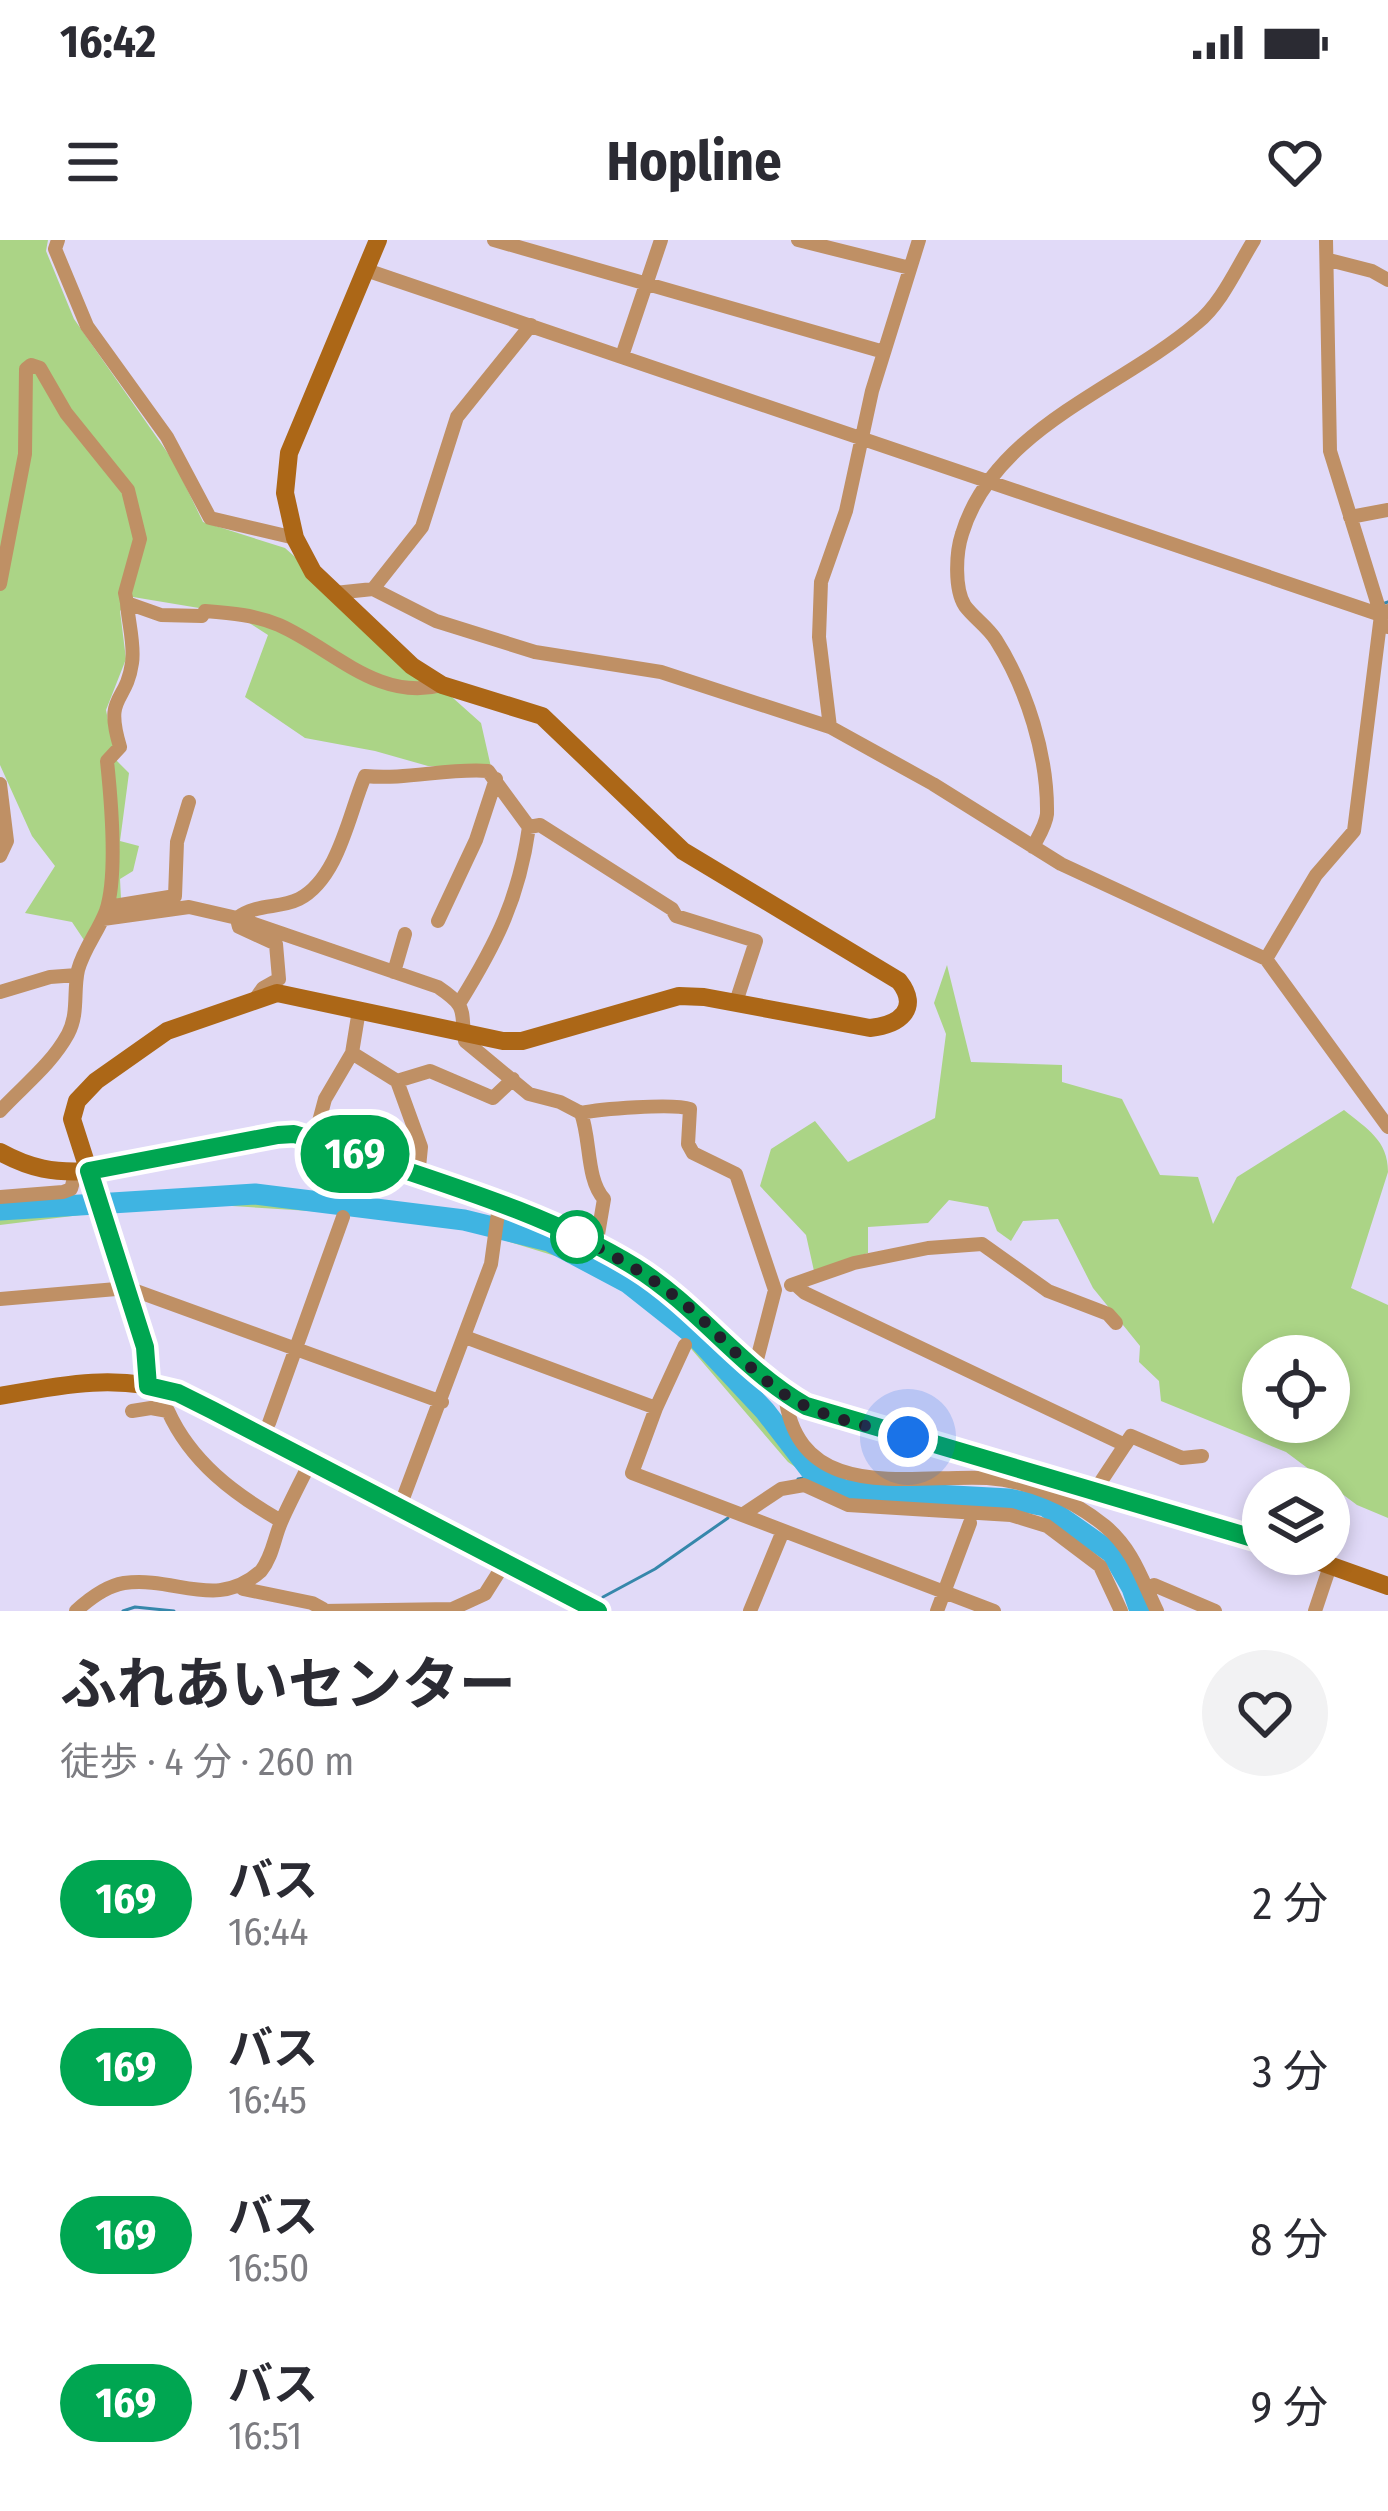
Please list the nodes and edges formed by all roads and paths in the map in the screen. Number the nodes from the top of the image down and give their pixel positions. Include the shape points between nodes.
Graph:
1 (58, 240) edge
2 (378, 240) edge
3 (494, 240) edge
4 (661, 240) edge
5 (798, 240) edge
6 (919, 240) edge
7 (1253, 240) edge
8 (1327, 240) edge
9 (1329, 260) junction
10 (910, 268) junction
11 (367, 270) junction
12 (1388, 280) edge
13 (646, 284) junction
14 (531, 326) junction
15 (884, 352) junction
16 (622, 356) junction
17 (862, 437) junction
18 (990, 481) junction
19 (1388, 510) edge
20 (1350, 517) junction
21 (295, 538) junction
22 (0, 584) edge
23 (373, 590) junction
24 (335, 593) junction
25 (127, 603) junction
26 (1386, 618) edge
27 (442, 685) junction
28 (830, 727) junction
29 (496, 779) junction
30 (0, 784) edge
31 (189, 802) dead end
32 (529, 827) junction
33 (1033, 847) junction
34 (0, 856) edge
35 (105, 913) junction
36 (237, 918) junction
37 (438, 922) dead end
38 (406, 934) dead end
39 (1266, 959) junction
40 (394, 972) junction
41 (77, 975) junction
42 (50, 977) junction
43 (0, 992) edge
44 (256, 998) junction
45 (460, 1002) junction
46 (736, 1003) junction
47 (76, 1004) junction
48 (359, 1010) junction
49 (463, 1033) junction
50 (352, 1053) junction
51 (513, 1079) junction
52 (397, 1082) junction
53 (0, 1111) edge
54 (581, 1113) junction
55 (1388, 1127) edge
56 (314, 1140) junction
57 (0, 1152) edge
58 (83, 1171) junction
59 (418, 1177) junction
60 (0, 1197) edge
61 (498, 1212) junction
62 (344, 1217) dead end
63 (596, 1246) junction
64 (795, 1284) junction
65 (128, 1288) junction
66 (775, 1290) junction
67 (0, 1299) edge
68 (1116, 1322) dead end
69 (466, 1337) junction
70 (685, 1345) dead end
71 (297, 1348) junction
72 (754, 1372) junction
73 (148, 1386) junction
74 (784, 1394) junction
75 (0, 1396) edge
76 (442, 1402) junction
77 (656, 1408) junction
78 (132, 1411) dead end
79 (269, 1423) dead end
80 (1125, 1445) junction
81 (1202, 1456) dead end
82 (311, 1461) junction
83 (1096, 1489) junction
84 (399, 1509) junction
85 (737, 1514) junction
86 (281, 1521) junction
87 (970, 1523) dead end
88 (783, 1531) junction
89 (1242, 1534) edge
90 (504, 1564) junction
91 (1350, 1573) edge
92 (1327, 1575) edge
93 (1154, 1585) dead end
94 (1388, 1586) edge
95 (243, 1589) junction
96 (944, 1593) junction
97 (322, 1610) edge
98 (76, 1611) edge
99 (596, 1611) edge
100 (750, 1611) edge
101 (937, 1611) edge
102 (994, 1611) edge
103 (1121, 1611) edge
104 (1157, 1611) edge
105 (1215, 1611) edge
106 (1315, 1611) edge

1 - 21 street via 87,326 167,437 210,518
2 - 11 street
3 - 13 street
4 - 13 street
5 - 10 street
6 - 10 street
7 - 18 street via 1199,322 1025,442
8 - 9 street
9 - 12 street
9 - 20 street via 1330,451
10 - 15 street
11 - 14 street
11 - 21 street via 289,453 285,493
13 - 15 street
13 - 16 street
14 - 16 street
14 - 23 street via 457,417 422,526
15 - 17 street
16 - 17 street
17 - 18 street
17 - 28 street via 821,583
18 - 26 street
18 - 33 street via 960,542 959,588 994,637 1037,734 1047,818
19 - 20 street
20 - 26 street
21 - 24 street
22 - 25 street via 25,454 31,365 128,490 140,539
23 - 24 street
23 - 28 street via 436,622 535,652 661,672
24 - 27 street
25 - 27 street via 161,615 250,615 366,678
25 - 35 street via 132,663 113,708 120,747 107,761
26 - 39 street via 1354,831 1316,875
27 - 46 street via 542,716 683,850 898,981 910,1004 890,1026 870,1028
28 - 33 street
29 - 32 street
29 - 36 street via 462,769 365,776 328,869 311,890
29 - 37 street
30 - 34 street via 7,842
31 - 35 street via 177,842 176,896
32 - 45 street via 514,903
32 - 46 street via 539,825 676,916 756,941
33 - 39 street
35 - 36 street via 189,907
35 - 41 street
36 - 40 street
36 - 44 street via 239,927 276,944 279,979
38 - 40 street
39 - 55 street
40 - 45 street
41 - 42 street
41 - 47 street
42 - 43 street
42 - 47 street
44 - 48 street via 295,994
44 - 58 street via 167,1031 96,1082 72,1119
45 - 49 street
46 - 49 street via 679,996 522,1041
47 - 53 street via 76,1019 46,1066
48 - 49 street
48 - 50 street
49 - 51 street
50 - 52 street
50 - 56 street via 325,1099
51 - 52 street via 493,1098 430,1072
51 - 54 street via 529,1094
52 - 59 street via 421,1147
54 - 63 street via 595,1189 604,1199
54 - 66 street via 690,1109 688,1144 704,1162 736,1174
56 - 58 street via 278,1135
56 - 59 street
57 - 58 street via 38,1170
58 - 60 street via 63,1192
58 - 65 street via 102,1203
59 - 61 street
61 - 63 street
61 - 69 street via 491,1264
62 - 71 street
63 - 72 street via 666,1288
64 - 66 street
64 - 68 street via 854,1263 982,1244 1048,1291
64 - 80 street
65 - 67 street
65 - 71 street
65 - 73 street
66 - 72 street
69 - 76 street
69 - 77 street
70 - 77 street
71 - 76 street
71 - 79 street
72 - 74 street
73 - 75 street via 78,1381
73 - 82 street via 178,1393
74 - 83 street via 834,1416
74 - 104 street via 806,1447 841,1473 882,1481 986,1478 1081,1509 1136,1562
76 - 84 street
77 - 85 street via 632,1472
78 - 86 street via 168,1411 221,1483
80 - 81 street via 1131,1436 1182,1458
80 - 83 street
82 - 84 street
82 - 86 street
83 - 89 street
84 - 90 street
85 - 88 street
85 - 103 street via 804,1485 848,1505 1011,1515 1047,1526 1100,1566
86 - 95 street via 270,1557
87 - 96 street
88 - 96 street
88 - 100 street
90 - 97 street via 485,1594 452,1610
90 - 99 street
91 - 94 street
92 - 106 street
93 - 105 street
95 - 97 street
95 - 98 street via 209,1602 120,1583
96 - 101 street
96 - 102 street

